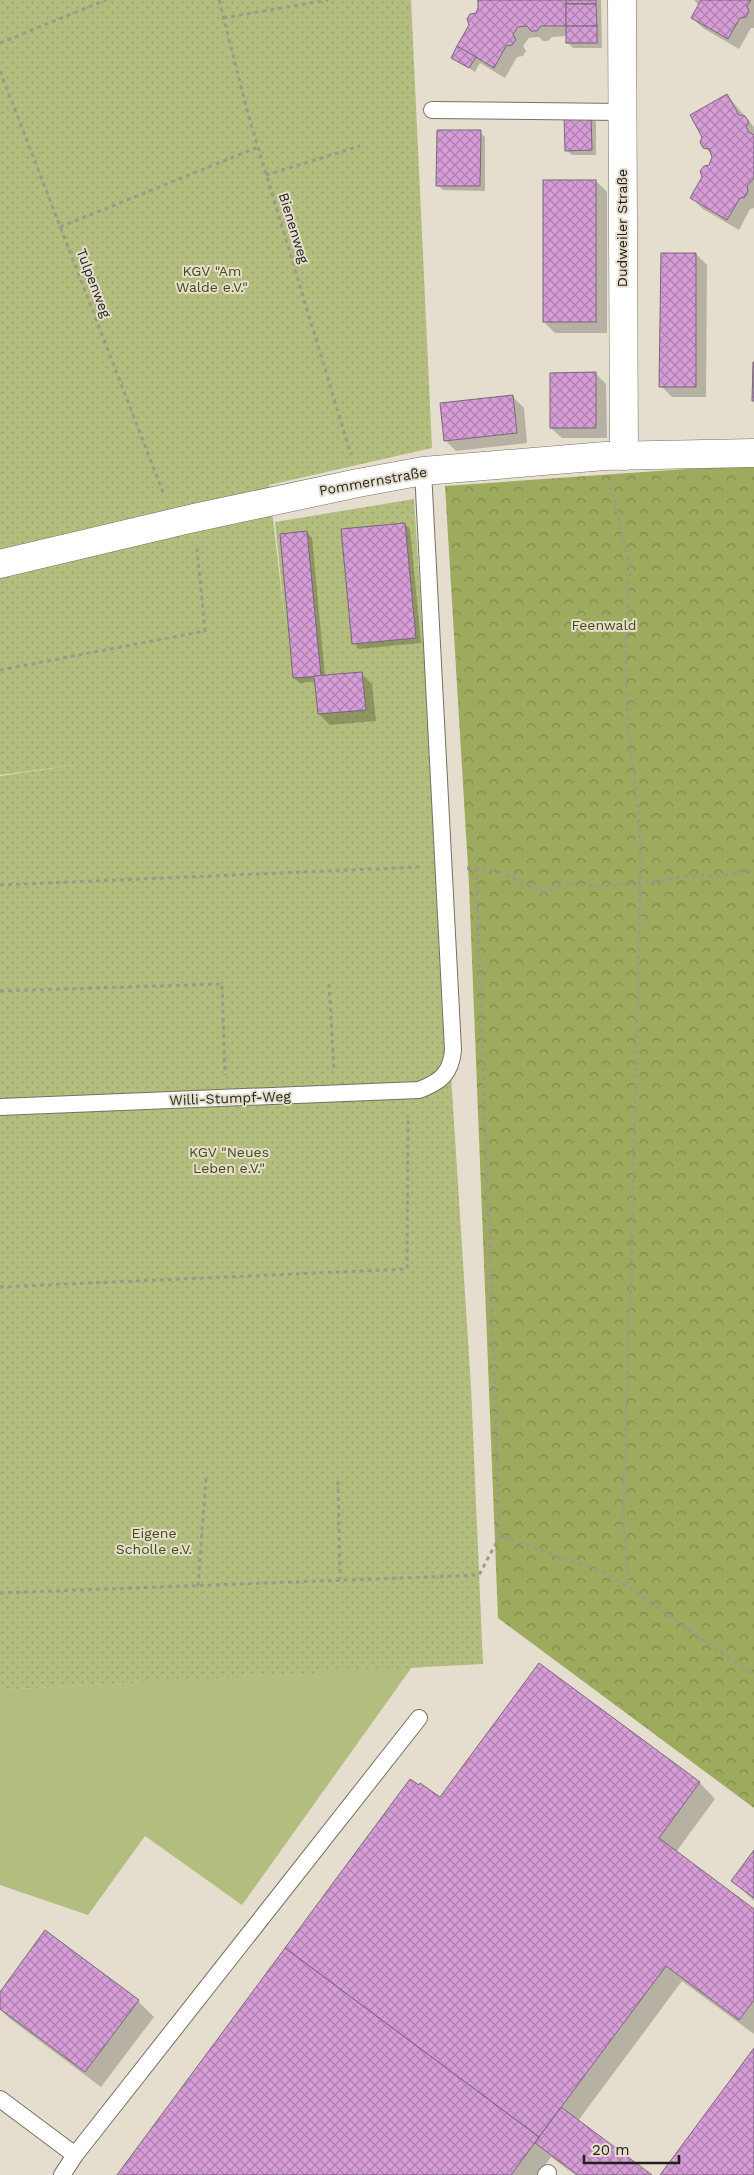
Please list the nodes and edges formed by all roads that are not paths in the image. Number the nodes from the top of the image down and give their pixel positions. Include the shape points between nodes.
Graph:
1 (622, 0) edge
2 (432, 110) dead end
3 (622, 112) junction
4 (754, 453) edge
5 (614, 456) junction
6 (423, 471) junction
7 (0, 564) edge
8 (0, 1107) edge
9 (420, 1718) dead end
10 (0, 2099) edge
11 (76, 2156) junction
12 (62, 2175) edge

1 - 3 street, Dudweiler Straße
2 - 3 lane
3 - 5 street, Dudweiler Straße
4 - 5 street, Pommernstraße
5 - 6 street, Pommernstraße
6 - 7 street, Pommernstraße via 194,518
6 - 8 lane, Willi-Stumpf-Weg via 445,867 451,1066 436,1083 419,1090
9 - 11 lane
10 - 11 lane
11 - 12 lane

